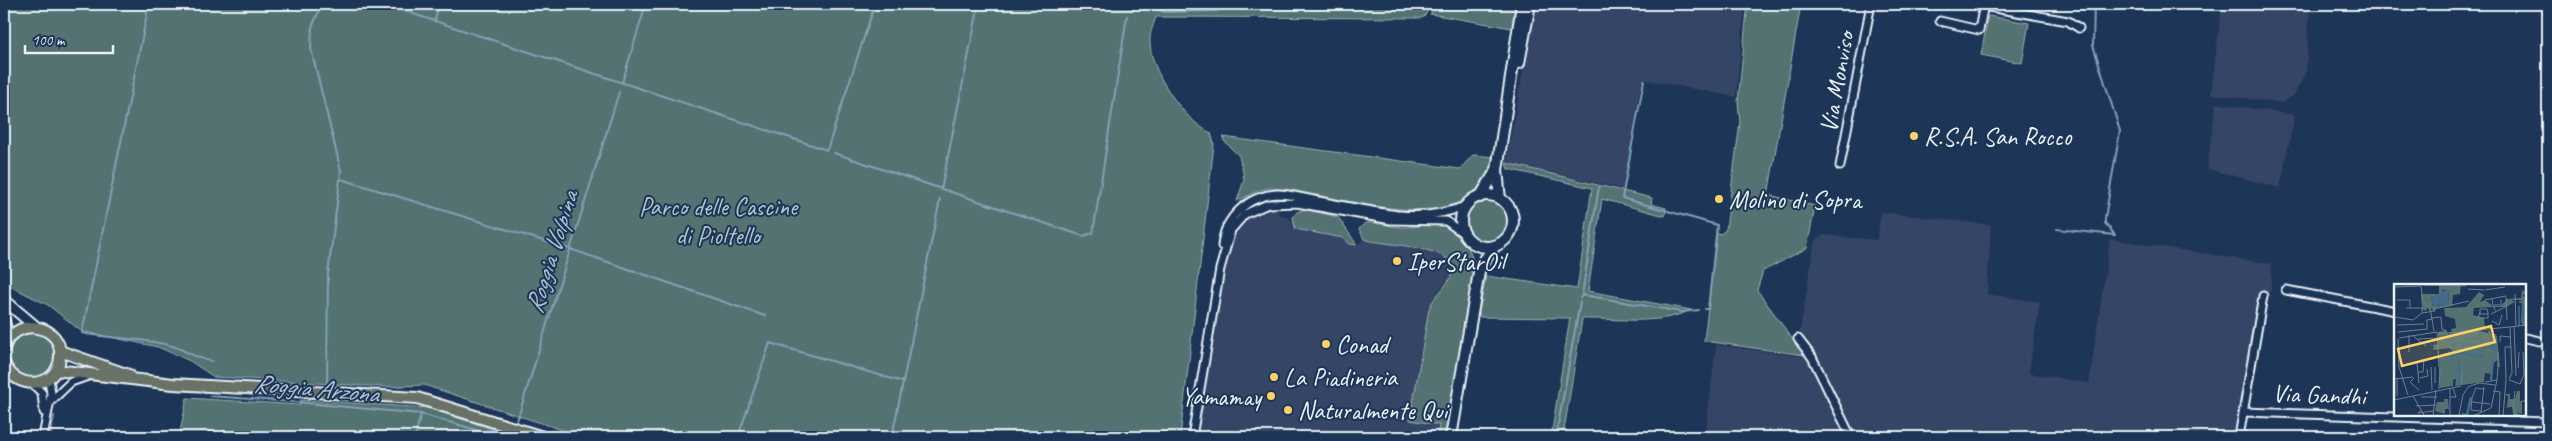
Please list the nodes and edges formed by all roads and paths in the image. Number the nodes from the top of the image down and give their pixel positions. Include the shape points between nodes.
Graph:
1 (1522, 4) edge
2 (1530, 4) edge
3 (1871, 4) edge
4 (1983, 5) edge
5 (1940, 21) dead end
6 (2079, 28) dead end
7 (1504, 127) junction
8 (1840, 166) dead end
9 (1496, 170) junction
10 (1480, 197) junction
11 (1500, 199) junction
12 (1468, 205) junction
13 (1464, 234) junction
14 (1473, 243) junction
15 (1495, 246) junction
16 (1480, 266) junction
17 (1220, 269) junction
18 (2286, 290) dead end
19 (2264, 296) dead end
20 (4, 300) edge
21 (2394, 311) edge
22 (4, 321) edge
23 (36, 327) junction
24 (2527, 338) edge
25 (1798, 339) dead end
26 (2548, 343) edge
27 (5, 344) edge
28 (60, 351) junction
29 (4, 362) edge
30 (7, 373) edge
31 (53, 373) junction
32 (95, 375) junction
33 (149, 382) junction
34 (33, 384) junction
35 (48, 407) junction
36 (2244, 412) junction
37 (2547, 421) edge
38 (39, 437) edge
39 (43, 437) edge
40 (541, 437) edge
41 (1192, 437) edge
42 (1451, 437) edge
43 (1851, 437) edge
44 (2239, 437) edge

1 - 7 main road
2 - 7 main road
3 - 8 street, Via Monviso
4 - 5 street via 1979,30
4 - 6 street via 2068,21
7 - 9 main road
9 - 10 main road
9 - 11 main road
10 - 11 main road
10 - 12 main road
11 - 15 main road via 1511,211 1513,224 1507,239
12 - 13 main road via 1462,218
12 - 17 street via 1438,214 1403,215 1289,196 1267,196 1248,203 1228,224 1222,241
13 - 14 main road
13 - 17 street via 1452,224 1438,220 1402,222 1277,202 1252,209 1234,225
14 - 15 main road via 1482,247
14 - 16 main road
15 - 16 main road
16 - 42 main road
17 - 41 street
18 - 21 street
19 - 36 street
20 - 23 main road
22 - 27 main road
23 - 27 main road via 20,328
23 - 28 main road via 51,334
24 - 26 street
25 - 43 street via 1812,357
28 - 31 main road
28 - 33 main road
29 - 30 main road
30 - 34 main road
31 - 32 main road
31 - 34 main road
31 - 35 street
32 - 33 main road
32 - 35 street via 71,382
33 - 40 main road via 417,398
34 - 38 street via 42,393 45,406
35 - 39 street
36 - 37 street, Via Gandhi
36 - 44 street

